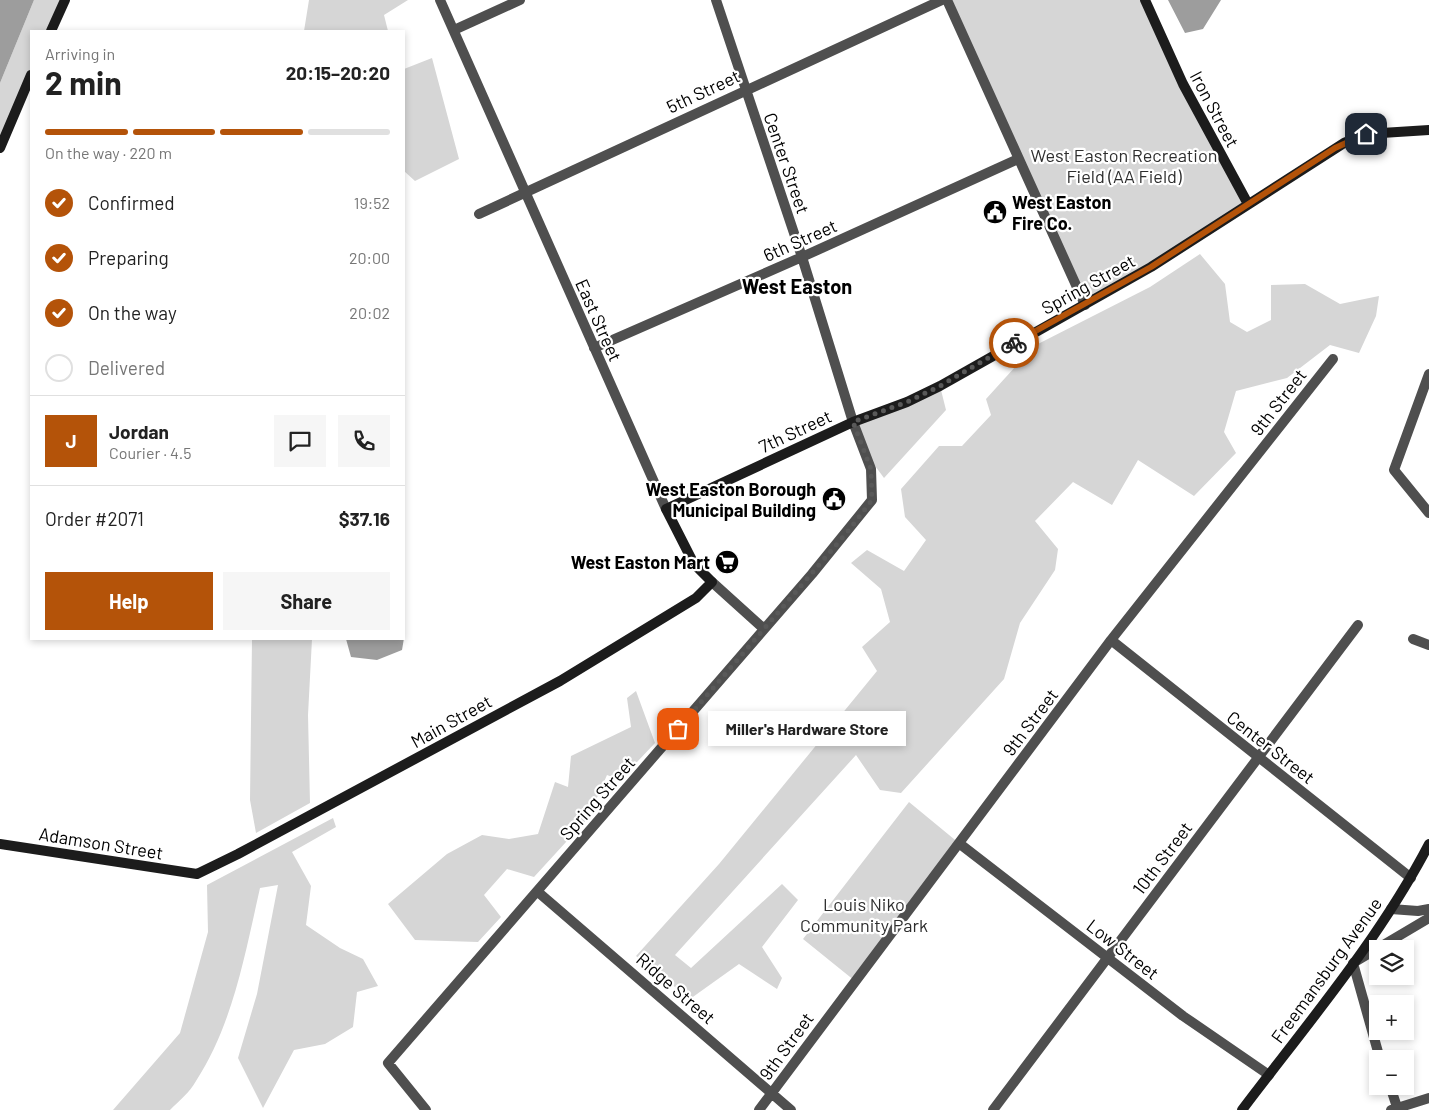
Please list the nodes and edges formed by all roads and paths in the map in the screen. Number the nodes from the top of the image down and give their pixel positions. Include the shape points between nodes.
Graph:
1 (65, 0) edge
2 (440, 0) edge
3 (520, 0) edge
4 (716, 0) edge
5 (942, 0) edge
6 (947, 0) edge
7 (1145, 0) edge
8 (51, 30) edge
9 (454, 30) junction
10 (30, 78) edge
11 (745, 89) junction
12 (1429, 130) edge
13 (0, 148) edge
14 (1018, 159) junction
15 (525, 192) junction
16 (1248, 204) junction
17 (479, 214) dead end
18 (802, 258) junction
19 (1085, 305) junction
20 (594, 348) junction
21 (1333, 359) dead end
22 (1429, 374) edge
23 (940, 386) joint
24 (853, 422) junction
25 (666, 509) junction
26 (1429, 513) edge
27 (712, 582) junction
28 (1358, 625) dead end
29 (763, 628) junction
30 (1413, 639) dead end
31 (1111, 640) junction
32 (1429, 645) edge
33 (1258, 757) junction
34 (0, 844) edge
35 (960, 844) junction
36 (1429, 844) edge
37 (197, 874) joint
38 (1411, 878) junction
39 (538, 892) junction
40 (1391, 909) junction
41 (1429, 909) edge
42 (1429, 918) edge
43 (1108, 957) junction
44 (1353, 963) junction
45 (1377, 1050) edge
46 (1269, 1075) junction
47 (771, 1094) junction
48 (1392, 1095) edge
49 (1429, 1098) edge
50 (1395, 1109) edge
51 (426, 1110) edge
52 (759, 1110) edge
53 (791, 1110) edge
54 (993, 1110) edge
55 (1242, 1110) edge

1 - 8 street
2 - 9 street, East Street
3 - 9 street
4 - 11 street, Center Street
5 - 11 street, 5th Street
6 - 14 street
7 - 16 street, Iron Street via 1186,92
9 - 15 street, East Street
10 - 13 street
11 - 15 street, 5th Street
11 - 18 street, Center Street
12 - 16 street, Spring Street via 1366,134 1344,143
14 - 18 street, 6th Street
14 - 19 street
15 - 17 street, 5th Street
15 - 20 street, East Street
16 - 19 street, Spring Street
18 - 20 street, 6th Street
18 - 24 street, Center Street
19 - 23 street, Spring Street
20 - 25 street, East Street
21 - 31 street, 9th Street
22 - 26 street via 1394,470
23 - 24 street, 7th Street
24 - 25 street, 7th Street
24 - 29 street, Spring Street via 871,469 872,500
25 - 27 street, East Street via 694,564
27 - 29 street, East Street
27 - 37 street, Main Street via 696,598 560,681 337,803
28 - 33 street, 10th Street
29 - 39 street, Spring Street
30 - 32 street
31 - 33 street, Center Street
31 - 35 street, 9th Street
33 - 38 street, Center Street
33 - 43 street, 10th Street
34 - 37 street, Adamson Street
35 - 43 street, Low Street
35 - 47 street, 9th Street
36 - 38 street, Freemansburg Avenue
38 - 40 street, Freemansburg Avenue
39 - 47 street, Ridge Street
39 - 51 street, Spring Street via 388,1063
40 - 41 street
40 - 44 street, Freemansburg Avenue
42 - 44 street
43 - 46 street, Low Street via 1183,1016
43 - 54 street, 10th Street
44 - 45 street
44 - 46 street, Freemansburg Avenue
46 - 55 street, Freemansburg Avenue
47 - 52 street, 9th Street
47 - 53 street, Ridge Street
48 - 50 street
49 - 50 street

